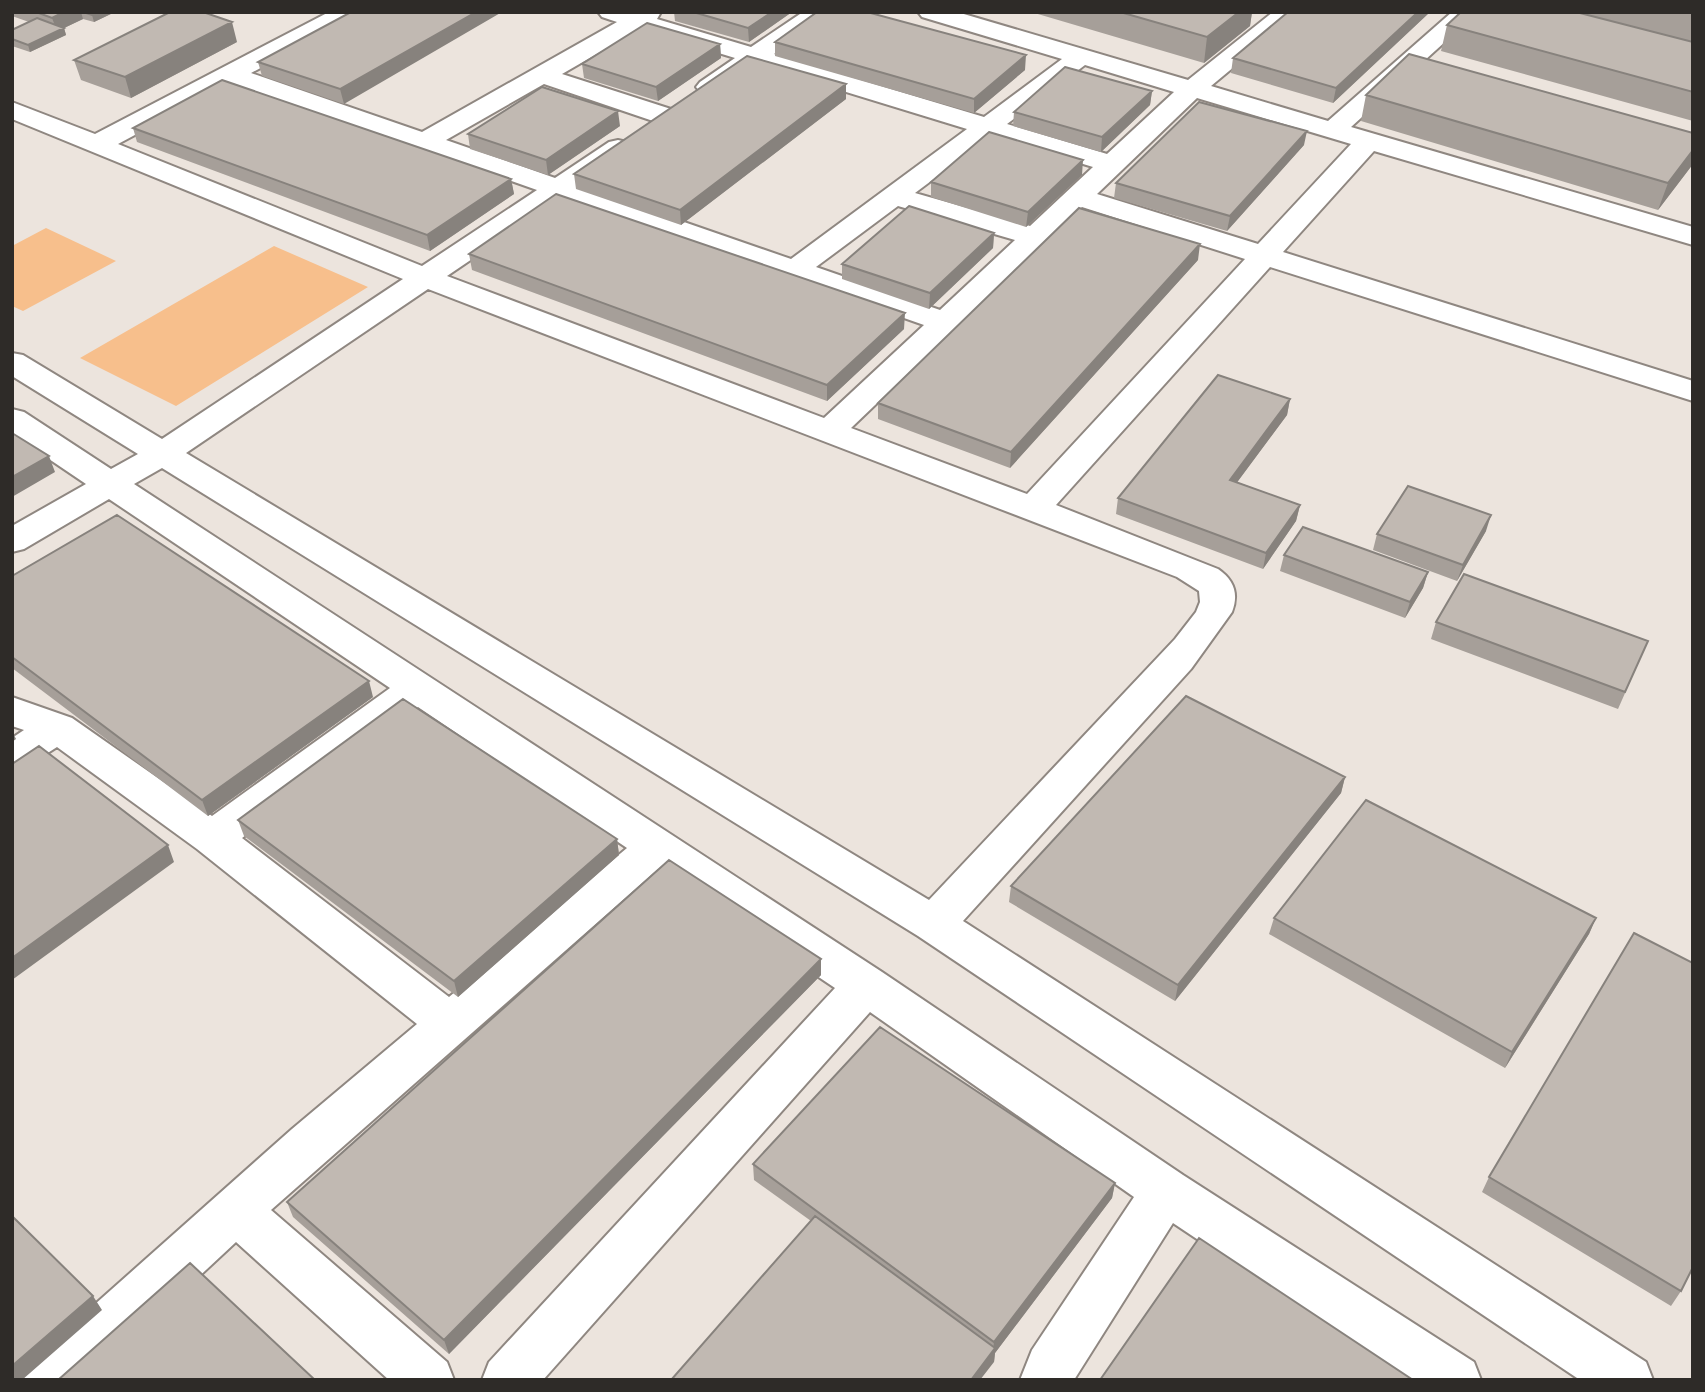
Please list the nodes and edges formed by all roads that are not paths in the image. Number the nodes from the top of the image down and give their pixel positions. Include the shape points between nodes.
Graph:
1 (348, 12) edge
2 (610, 12) edge
3 (819, 12) edge
4 (930, 12) edge
5 (1466, 12) edge
6 (1279, 14) edge
7 (644, 16) edge
8 (755, 56) junction
9 (1082, 56) junction
10 (1414, 57) junction
11 (1440, 65) edge
12 (230, 74) junction
13 (544, 76) junction
14 (1193, 89) junction
15 (12, 110) edge
16 (665, 116) junction
17 (988, 127) junction
18 (1334, 129) junction
19 (1370, 139) junction
20 (424, 142) junction
21 (97, 144) junction
22 (1112, 164) junction
23 (557, 189) junction
24 (894, 195) junction
25 (1078, 197) junction
26 (1693, 236) edge
27 (1035, 237) junction
28 (1265, 254) junction
29 (793, 270) junction
30 (426, 278) junction
31 (945, 322) junction
32 (12, 362) edge
33 (1693, 391) edge
34 (12, 419) edge
35 (829, 431) junction
36 (162, 454) junction
37 (111, 483) junction
38 (1033, 509) junction
39 (12, 541) edge
40 (419, 687) junction
41 (12, 711) edge
42 (58, 729) junction
43 (12, 757) edge
44 (212, 838) junction
45 (657, 846) junction
46 (933, 924) junction
47 (866, 985) junction
48 (450, 1024) junction
49 (1166, 1191) junction
50 (236, 1210) junction
51 (49, 1380) edge
52 (428, 1380) edge
53 (508, 1380) edge
54 (1046, 1380) edge
55 (1455, 1380) edge
56 (1627, 1380) edge

1 - 12 street
2 - 7 street
3 - 8 street
4 - 9 street
5 - 10 street
6 - 14 street
7 - 8 street
7 - 13 street
8 - 16 street
8 - 17 street
9 - 14 street
9 - 17 street
10 - 11 street
10 - 18 street
12 - 20 street
12 - 21 street
13 - 16 street
13 - 20 street
14 - 18 street
14 - 22 street
15 - 21 street
16 - 23 street
17 - 22 street
17 - 24 street
18 - 19 street
19 - 26 street
19 - 28 street
20 - 23 street
21 - 30 street
22 - 25 street
23 - 29 street
23 - 30 street
24 - 27 street
24 - 29 street
25 - 27 street
25 - 28 street
27 - 31 street
28 - 33 street
28 - 38 street
29 - 31 street
30 - 35 street
30 - 36 street
31 - 35 street
32 - 36 street
34 - 37 street
35 - 38 street
36 - 37 street
36 - 46 street
37 - 39 street
37 - 40 street
38 - 46 street via 1200,574 1218,591 1218,604 1194,642 1106,741
40 - 44 street
40 - 45 street
41 - 42 street
42 - 43 street
42 - 44 street
44 - 48 street
45 - 47 street
45 - 48 street
46 - 56 street
47 - 49 street
47 - 53 street
48 - 50 street
49 - 54 street
49 - 55 street
50 - 51 street
50 - 52 street

